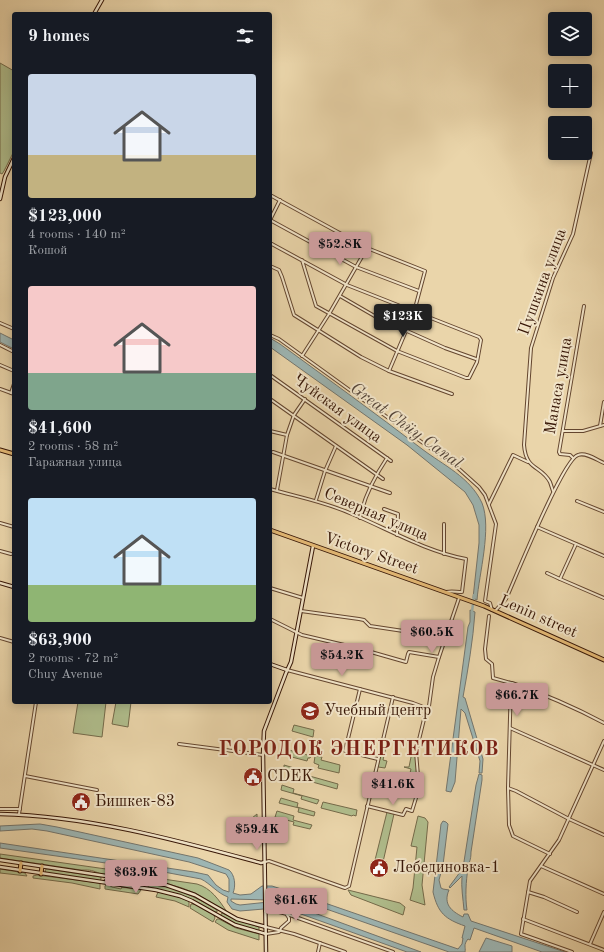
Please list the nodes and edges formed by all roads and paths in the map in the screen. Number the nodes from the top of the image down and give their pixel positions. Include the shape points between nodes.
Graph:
1 (102, 0) edge
2 (95, 12) edge
3 (589, 160) edge
4 (12, 162) edge
5 (272, 196) edge
6 (0, 199) edge
7 (280, 200) junction
8 (272, 216) edge
9 (272, 221) edge
10 (272, 244) edge
11 (367, 248) junction
12 (302, 260) junction
13 (356, 266) junction
14 (272, 267) edge
15 (346, 284) junction
16 (420, 291) junction
17 (340, 296) junction
18 (584, 306) dead end
19 (414, 312) junction
20 (329, 314) junction
21 (0, 323) edge
22 (12, 328) edge
23 (319, 331) junction
24 (405, 331) junction
25 (272, 336) edge
26 (0, 345) edge
27 (12, 351) edge
28 (397, 351) junction
29 (302, 356) junction
30 (476, 359) junction
31 (0, 365) edge
32 (12, 370) edge
33 (389, 371) junction
34 (272, 376) edge
35 (12, 388) edge
36 (0, 389) edge
37 (10, 393) joint
38 (452, 394) dead end
39 (305, 399) junction
40 (272, 400) edge
41 (604, 402) edge
42 (294, 415) junction
43 (604, 425) edge
44 (600, 426) junction
45 (562, 431) junction
46 (272, 432) edge
47 (287, 436) junction
48 (336, 446) junction
49 (0, 450) edge
50 (273, 452) dead end
51 (12, 453) edge
52 (283, 455) junction
53 (387, 458) junction
54 (574, 458) junction
55 (391, 461) dead end
56 (529, 463) junction
57 (604, 463) edge
58 (325, 471) junction
59 (376, 475) junction
60 (383, 479) dead end
61 (371, 486) junction
62 (272, 489) edge
63 (277, 490) junction
64 (553, 491) junction
65 (390, 493) dead end
66 (316, 500) junction
67 (577, 501) dead end
68 (489, 504) junction
69 (384, 509) dead end
70 (604, 512) edge
71 (360, 518) junction
72 (0, 523) edge
73 (444, 524) dead end
74 (12, 526) edge
75 (537, 527) junction
76 (272, 531) edge
77 (397, 535) junction
78 (576, 544) junction
79 (313, 546) junction
80 (0, 551) edge
81 (10, 554) dead end
82 (444, 554) junction
83 (604, 556) edge
84 (547, 573) dead end
85 (560, 579) junction
86 (0, 583) edge
87 (12, 586) edge
88 (272, 589) edge
89 (442, 592) junction
90 (303, 598) junction
91 (459, 598) junction
92 (604, 598) edge
93 (465, 600) joint
94 (493, 610) junction
95 (301, 611) junction
96 (489, 616) dead end
97 (272, 621) edge
98 (297, 633) junction
99 (0, 638) edge
100 (12, 641) edge
101 (444, 641) junction
102 (439, 657) junction
103 (604, 660) edge
104 (272, 665) edge
105 (287, 670) junction
106 (511, 683) junction
107 (360, 689) junction
108 (393, 697) junction
109 (36, 704) edge
110 (427, 710) junction
111 (604, 723) edge
112 (509, 728) junction
113 (604, 741) edge
114 (179, 744) dead end
115 (263, 755) junction
116 (378, 759) junction
117 (594, 765) junction
118 (604, 770) edge
119 (25, 776) junction
120 (508, 788) junction
121 (97, 790) dead end
122 (367, 806) junction
123 (0, 808) edge
124 (20, 809) junction
125 (0, 814) edge
126 (20, 814) junction
127 (569, 819) junction
128 (604, 835) edge
129 (550, 854) junction
130 (0, 860) edge
131 (265, 862) junction
132 (21, 863) junction
133 (42, 866) junction
134 (541, 866) junction
135 (0, 867) edge
136 (20, 871) junction
137 (41, 874) junction
138 (103, 876) junction
139 (147, 881) junction
140 (102, 882) junction
141 (144, 888) junction
142 (528, 892) junction
143 (604, 894) edge
144 (220, 910) junction
145 (265, 911) junction
146 (577, 912) dead end
147 (604, 912) edge
148 (286, 914) junction
149 (217, 916) junction
150 (524, 919) junction
151 (266, 927) junction
152 (280, 931) junction
153 (266, 934) junction
154 (320, 943) junction
155 (590, 944) junction
156 (604, 950) edge
157 (266, 952) edge
158 (318, 952) edge
159 (345, 952) edge
160 (392, 952) edge
161 (572, 952) edge

1 - 2 main road
3 - 56 street, Пушкина улица via 573,234 553,278 531,348 524,445
4 - 6 main road via 5,177
5 - 7 street
7 - 8 street
7 - 11 street
9 - 13 street
10 - 12 street
11 - 13 street
11 - 16 street via 425,271
12 - 15 street
12 - 20 street via 316,306
13 - 15 street
13 - 16 street
14 - 23 street via 278,270 282,277 294,315
15 - 17 street
15 - 19 street
16 - 19 street
17 - 20 street
17 - 24 street
18 - 45 street, Манаса улица
19 - 24 street
19 - 30 street via 479,337 481,340
20 - 23 street
20 - 28 street
21 - 22 street
23 - 29 street
23 - 33 street via 360,357
24 - 28 street
24 - 30 street
25 - 29 street
26 - 27 street
28 - 30 street via 468,378 477,362
28 - 33 street
29 - 68 street via 459,469 479,487
31 - 32 street
33 - 38 street
34 - 39 street, Чуйская улица
35 - 37 street
36 - 37 street
39 - 42 street
39 - 53 street, Чуйская улица
40 - 42 street
41 - 44 street
42 - 47 street
42 - 48 street
43 - 44 street
44 - 45 street via 583,431
45 - 54 street, Манаса улица via 559,452
46 - 47 street
47 - 52 street
48 - 58 street
48 - 59 street
49 - 51 main road
50 - 52 street
52 - 58 street
52 - 63 street
53 - 55 street, Чуйская улица
53 - 59 street
54 - 57 street via 576,455 584,454
54 - 64 street
56 - 64 street via 549,481
56 - 68 street via 513,455
58 - 61 street
58 - 66 street
59 - 60 street
59 - 61 street
61 - 65 street
61 - 71 street
62 - 63 street, Северная улица
63 - 66 street, Северная улица
64 - 75 street
66 - 71 street, Северная улица
67 - 70 street
68 - 94 street via 496,524 485,601 490,603
69 - 77 street via 398,514
71 - 77 street, Северная улица
72 - 74 street
73 - 82 street, Северная улица
75 - 78 street
75 - 94 street via 506,599
76 - 79 main road, Victory Street
77 - 82 street, Северная улица
78 - 83 street
78 - 85 street
79 - 89 main road, Victory Street
79 - 90 main road
80 - 81 street
82 - 89 street, Северная улица via 466,559 462,592
84 - 85 street
85 - 92 street
86 - 87 main road
88 - 90 street
89 - 91 main road, Victory Street
90 - 95 main road
91 - 93 main road, Victory Street
91 - 101 street
93 - 94 main road, Lenin street
94 - 103 main road, Lenin street
95 - 98 main road
95 - 101 street via 364,620 370,626 410,632
96 - 106 street via 486,659 492,664 493,678
97 - 98 street
98 - 102 street via 406,662 409,652
98 - 105 main road
99 - 100 street
101 - 102 street
102 - 110 street via 433,677 430,706
104 - 105 main road
105 - 107 street
105 - 115 main road via 264,731
106 - 111 street via 537,691
106 - 112 street
107 - 108 street
107 - 116 street via 345,751
108 - 110 street via 420,705
108 - 116 street
109 - 119 street
110 - 122 street via 416,752 419,788 412,811 406,809 402,815
112 - 117 street
112 - 120 street
113 - 117 street
114 - 115 street
115 - 131 main road
116 - 122 street
117 - 118 street
117 - 127 street
119 - 121 street
119 - 124 street
120 - 127 street
120 - 129 street via 509,825 513,836
122 - 131 street via 347,888 272,862
123 - 124 street
124 - 126 street
125 - 126 main road
126 - 131 main road via 94,823
127 - 128 street
127 - 129 street
129 - 134 street
130 - 132 main road
131 - 145 main road
132 - 133 main road
132 - 136 main road
133 - 137 main road
133 - 138 main road
134 - 142 street via 530,881
134 - 143 street
135 - 136 main road
136 - 137 main road
137 - 140 main road
138 - 139 main road
138 - 140 main road
139 - 141 main road
139 - 144 main road via 189,892
140 - 141 main road
141 - 149 main road via 180,896
142 - 146 street
142 - 150 street
144 - 149 main road
144 - 151 main road via 240,920
145 - 148 street
145 - 151 main road
147 - 155 street
148 - 152 street via 289,922
148 - 160 street
149 - 153 main road via 235,925
150 - 155 street
150 - 161 street via 521,934
151 - 152 street
151 - 153 main road
152 - 153 street
152 - 154 street
153 - 157 main road
154 - 158 street
154 - 159 street
155 - 156 street

